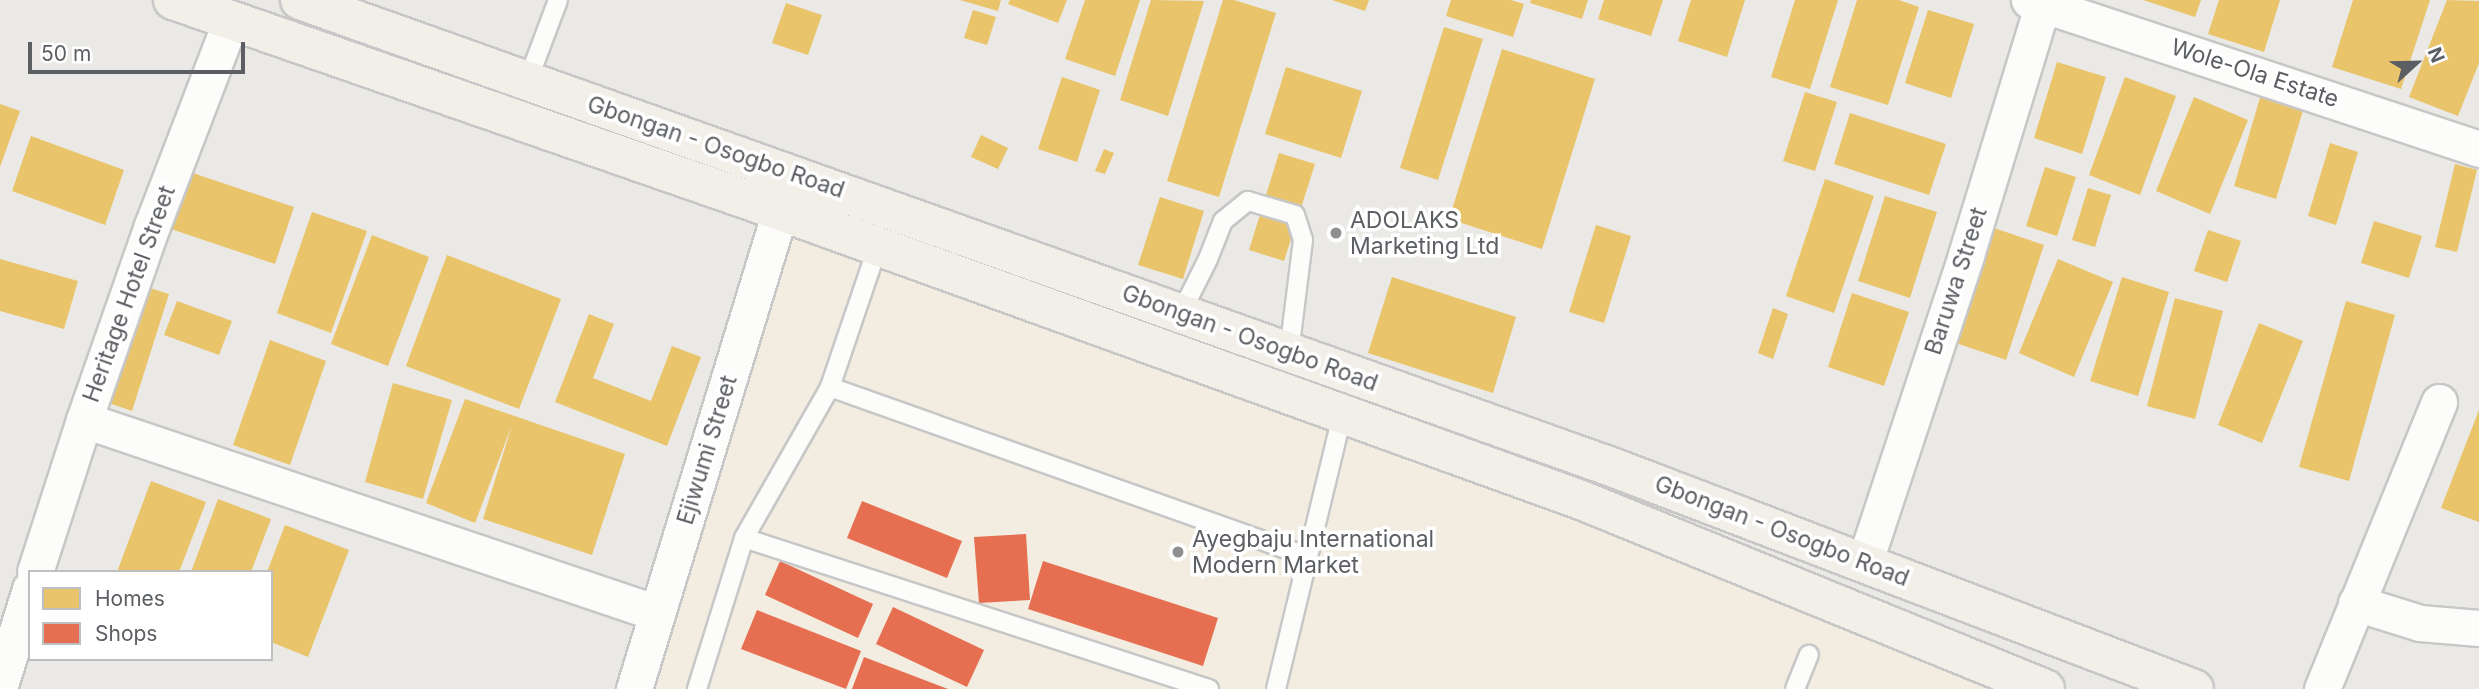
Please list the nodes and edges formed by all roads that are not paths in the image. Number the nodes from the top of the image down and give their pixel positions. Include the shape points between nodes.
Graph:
1 (173, 0) edge
2 (300, 0) edge
3 (558, 0) edge
4 (2039, 2) edge
5 (368, 11) edge
6 (230, 20) junction
7 (528, 80) junction
8 (2479, 149) edge
9 (780, 211) junction
10 (878, 246) junction
11 (1181, 313) junction
12 (1289, 352) junction
13 (830, 387) junction
14 (2439, 402) dead end
15 (1343, 413) junction
16 (83, 421) junction
17 (744, 538) junction
18 (1306, 556) junction
19 (1865, 562) junction
20 (36, 570) edge
21 (28, 595) edge
22 (2357, 603) junction
23 (657, 613) junction
24 (2479, 628) edge
25 (1809, 655) dead end
26 (0, 684) edge
27 (2042, 688) edge
28 (634, 689) edge
29 (697, 689) edge
30 (1209, 689) edge
31 (1276, 689) edge
32 (1795, 689) edge
33 (2194, 689) edge
34 (2322, 689) edge

1 - 6 main road, Gbongan - Osogbo Road
2 - 5 main road, Gbongan - Osogbo Road
3 - 7 lane
4 - 8 street, Wole-Ola Estate
4 - 19 street, Baruwa Street via 1966,255
5 - 7 main road, Gbongan - Osogbo Road
6 - 9 main road, Gbongan - Osogbo Road
6 - 16 street, Heritage Hotel Street
7 - 11 main road, Gbongan - Osogbo Road
9 - 10 main road, Gbongan - Osogbo Road
9 - 23 street, Ejiwumi Street
10 - 13 lane
10 - 15 main road, Gbongan - Osogbo Road
11 - 12 main road, Gbongan - Osogbo Road
11 - 12 lane via 1223,221 1248,201 1295,215 1303,240
12 - 19 main road, Gbongan - Osogbo Road
13 - 17 lane
13 - 18 lane
14 - 22 street
15 - 18 lane
15 - 27 main road, Gbongan - Osogbo Road via 1581,500
16 - 20 street, Heritage Hotel Street
16 - 23 street
17 - 29 lane
17 - 30 lane
18 - 31 lane
19 - 33 main road, Gbongan - Osogbo Road
21 - 26 street
22 - 24 street via 2420,624
22 - 34 street
23 - 28 street, Ejiwumi Street
25 - 32 lane

